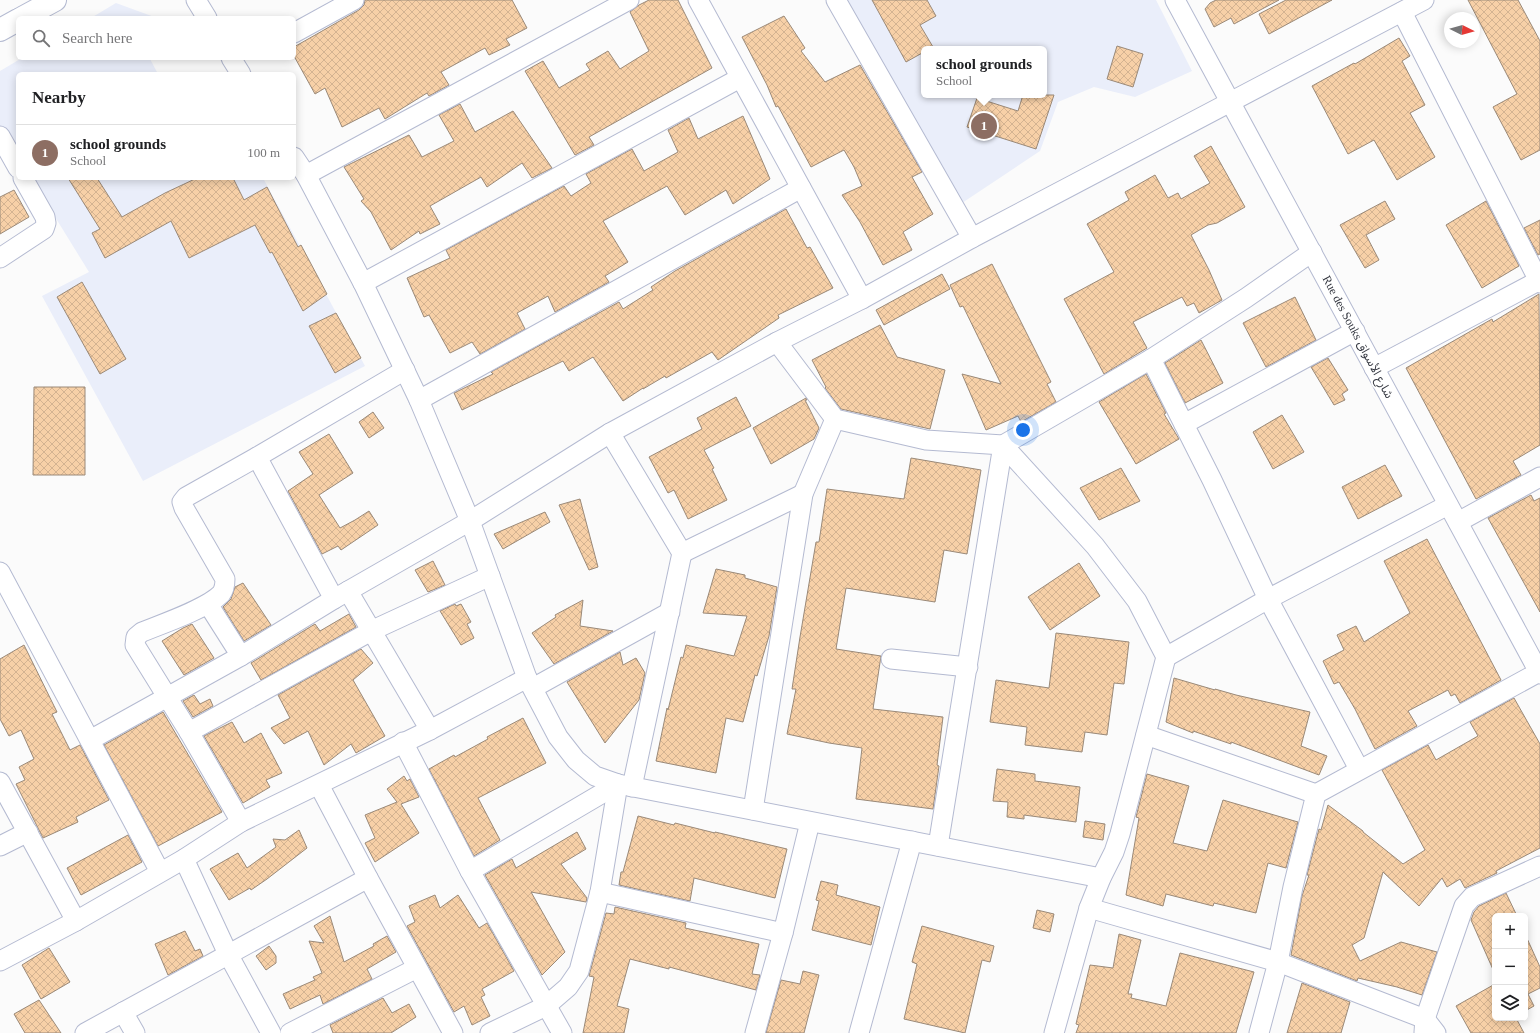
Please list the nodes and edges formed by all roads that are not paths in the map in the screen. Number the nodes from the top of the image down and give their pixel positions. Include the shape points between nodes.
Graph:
1 (55, 0) edge
2 (196, 0) edge
3 (354, 0) edge
4 (629, 0) edge
5 (698, 0) edge
6 (836, 0) edge
7 (1175, 0) edge
8 (1424, 0) edge
9 (1402, 12) junction
10 (26, 16) edge
11 (206, 16) edge
12 (16, 21) edge
13 (0, 30) edge
14 (296, 32) edge
15 (740, 78) junction
16 (1230, 102) junction
17 (0, 136) edge
18 (296, 160) edge
19 (16, 164) edge
20 (306, 175) junction
21 (24, 180) edge
22 (800, 188) junction
23 (972, 238) junction
24 (1312, 252) junction
25 (0, 258) edge
26 (1540, 281) edge
27 (363, 283) junction
28 (862, 299) junction
29 (1355, 332) junction
30 (777, 342) junction
31 (1151, 359) junction
32 (1374, 368) junction
33 (405, 370) junction
34 (419, 400) junction
35 (835, 419) junction
36 (1184, 424) junction
37 (610, 433) junction
38 (1004, 445) junction
39 (258, 457) junction
40 (1540, 477) edge
41 (803, 494) junction
42 (1448, 505) junction
43 (470, 521) junction
44 (1458, 522) junction
45 (682, 553) junction
46 (0, 572) edge
47 (490, 576) junction
48 (341, 595) junction
49 (1268, 599) junction
50 (208, 604) junction
51 (670, 612) junction
52 (372, 630) junction
53 (1534, 650) edge
54 (242, 656) junction
55 (1166, 657) junction
56 (891, 659) dead end
57 (968, 667) junction
58 (1539, 673) edge
59 (530, 683) junction
60 (168, 698) junction
61 (430, 730) junction
62 (189, 732) junction
63 (1146, 735) junction
64 (90, 740) junction
65 (404, 742) junction
66 (1359, 769) junction
67 (0, 782) edge
68 (319, 784) junction
69 (625, 786) junction
70 (1316, 794) junction
71 (753, 810) junction
72 (241, 822) junction
73 (810, 822) junction
74 (28, 832) junction
75 (912, 841) junction
76 (0, 846) edge
77 (938, 846) junction
78 (184, 859) junction
79 (1540, 866) edge
80 (160, 872) junction
81 (470, 872) junction
82 (368, 878) junction
83 (1101, 878) junction
84 (600, 892) junction
85 (1088, 908) junction
86 (76, 921) junction
87 (783, 933) junction
88 (228, 954) junction
89 (0, 961) edge
90 (1278, 962) junction
91 (417, 968) junction
92 (546, 1006) junction
93 (124, 1012) junction
94 (1428, 1028) edge
95 (85, 1033) edge
96 (135, 1033) edge
97 (270, 1033) edge
98 (290, 1033) edge
99 (453, 1033) edge
100 (490, 1033) edge
101 (562, 1033) edge
102 (755, 1033) edge
103 (859, 1033) edge
104 (1054, 1033) edge
105 (1259, 1033) edge

1 - 10 street
2 - 11 street
3 - 14 street
4 - 20 street
5 - 15 street
6 - 23 street
7 - 16 street, Rue des Souks شارع الأسواق
8 - 9 street
9 - 16 street
9 - 26 street
12 - 13 street
15 - 22 street
15 - 27 street
16 - 23 street
16 - 24 street, Rue des Souks شارع الأسواق
17 - 19 street
18 - 20 street
20 - 27 street
21 - 25 street via 45,216 46,223 44,228
22 - 28 street
22 - 34 street
23 - 28 street
24 - 29 street, Rue des Souks شارع الأسواق
24 - 31 street
26 - 32 street
27 - 33 street
28 - 30 street
29 - 32 street, Rue des Souks شارع الأسواق
29 - 36 street
30 - 35 street
30 - 37 street
31 - 36 street
31 - 38 street
32 - 42 street, Rue des Souks شارع الأسواق
33 - 34 street
33 - 39 street
34 - 43 street
35 - 38 street via 926,440
35 - 41 street
36 - 49 street
37 - 43 street
37 - 45 street
38 - 55 street via 1100,552 1137,602
38 - 57 street
39 - 48 street
39 - 50 street via 186,496 182,502 225,579 222,593
40 - 44 street
41 - 45 street
41 - 71 street
42 - 44 street, Rue des Souks شارع الأسواق
42 - 49 street
43 - 47 street
43 - 48 street
44 - 53 street, Rue des Souks شارع الأسواق
45 - 51 street
46 - 64 street
47 - 52 street
47 - 59 street
48 - 52 street
48 - 54 street
49 - 55 street
49 - 66 street
50 - 54 street
50 - 60 street via 142,632 136,637 135,645
51 - 59 street
51 - 69 street
52 - 61 street
52 - 62 street
53 - 58 street, Rue des Souks شارع الأسواق
54 - 60 street
55 - 63 street
56 - 57 street
57 - 77 street
58 - 66 street
59 - 61 street
59 - 69 street via 558,737 576,760 595,776
60 - 62 street
60 - 64 street
61 - 65 street
62 - 72 street
63 - 70 street
63 - 83 street via 1120,834
64 - 80 street
65 - 68 street
65 - 81 street
66 - 70 street
67 - 74 street
68 - 72 street
68 - 82 street
69 - 71 street
69 - 81 street
69 - 84 street
70 - 90 street
71 - 73 street
72 - 78 street
73 - 75 street
73 - 87 street
74 - 76 street
74 - 86 street
75 - 77 street
75 - 103 street
77 - 83 street
78 - 80 street
78 - 88 street
79 - 94 street via 1472,897 1464,906
80 - 86 street
81 - 92 street
82 - 88 street
82 - 91 street
83 - 85 street
84 - 87 street
84 - 92 street via 579,971 568,987
85 - 90 street
85 - 104 street
86 - 89 street
87 - 102 street
88 - 93 street
88 - 97 street
90 - 94 street
90 - 105 street
91 - 98 street
91 - 99 street
92 - 100 street
92 - 101 street
93 - 95 street
93 - 96 street

